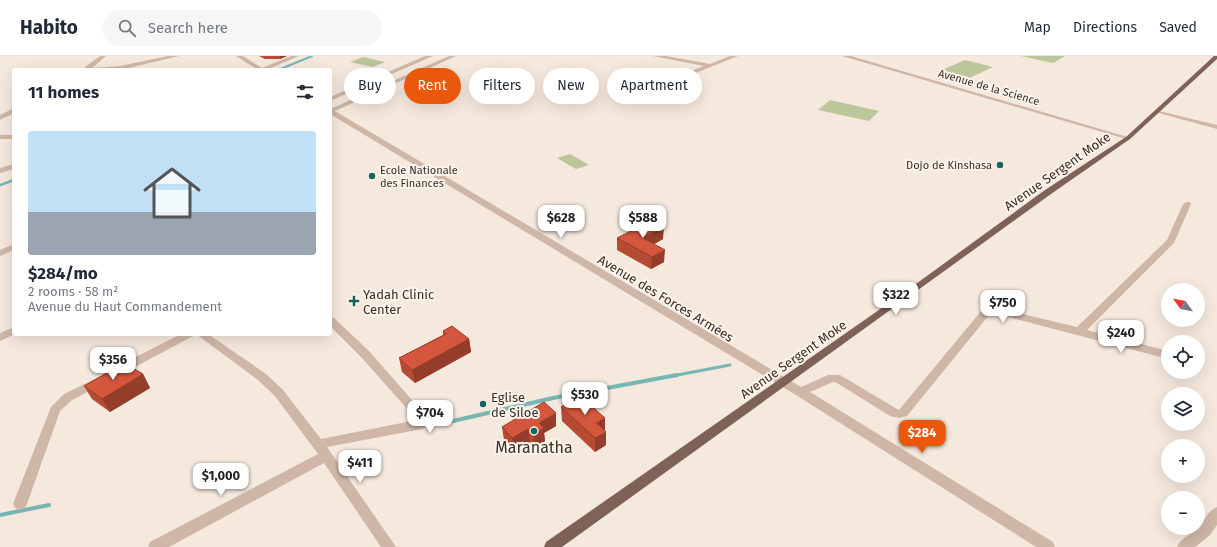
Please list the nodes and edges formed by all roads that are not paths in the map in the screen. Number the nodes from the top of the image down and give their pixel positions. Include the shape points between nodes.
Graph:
1 (103, 56) edge
2 (176, 56) edge
3 (239, 56) edge
4 (296, 56) edge
5 (430, 56) edge
6 (453, 56) edge
7 (656, 56) edge
8 (735, 56) edge
9 (845, 56) edge
10 (1217, 56) edge
11 (709, 66) junction
12 (87, 68) edge
13 (120, 68) edge
14 (258, 68) edge
15 (266, 68) edge
16 (702, 69) edge
17 (332, 99) edge
18 (332, 110) edge
19 (12, 111) edge
20 (1157, 111) junction
21 (332, 112) edge
22 (0, 118) edge
23 (1217, 127) edge
24 (0, 137) edge
25 (12, 137) edge
26 (1128, 138) junction
27 (12, 167) edge
28 (0, 171) edge
29 (1187, 204) dead end
30 (12, 248) edge
31 (0, 253) edge
32 (332, 322) edge
33 (12, 331) edge
34 (1079, 331) junction
35 (185, 336) edge
36 (204, 336) edge
37 (0, 338) edge
38 (1161, 353) edge
39 (783, 382) junction
40 (800, 392) junction
41 (322, 450) junction
42 (20, 504) dead end
43 (1217, 513) edge
44 (155, 547) edge
45 (389, 547) edge
46 (551, 547) edge
47 (1048, 547) edge
48 (1184, 547) edge

1 - 12 street
2 - 13 street
3 - 14 street
4 - 15 street
5 - 17 street
6 - 18 street
7 - 11 street
8 - 11 street
9 - 26 street, Avenue de la Science
10 - 20 main road, Avenue Sergent Moke
11 - 16 street
19 - 22 street
20 - 23 street
20 - 26 main road, Avenue Sergent Moke
21 - 39 street, Avenue des Forces Armées
24 - 25 street
26 - 39 main road, Avenue Sergent Moke via 1048,192
27 - 28 street
29 - 34 street via 1171,241
30 - 31 street
32 - 41 street via 366,355 425,422
33 - 37 street
34 - 38 street
34 - 40 street via 997,311 986,312 903,414 894,413 840,379 832,378
35 - 42 street via 59,403
36 - 41 street via 272,385
39 - 40 street, Avenue des Forces Armées
39 - 46 main road, Avenue Sergent Moke
40 - 47 street, Avenue des Forces Armées
41 - 44 street
41 - 45 street
43 - 48 street via 1205,531

